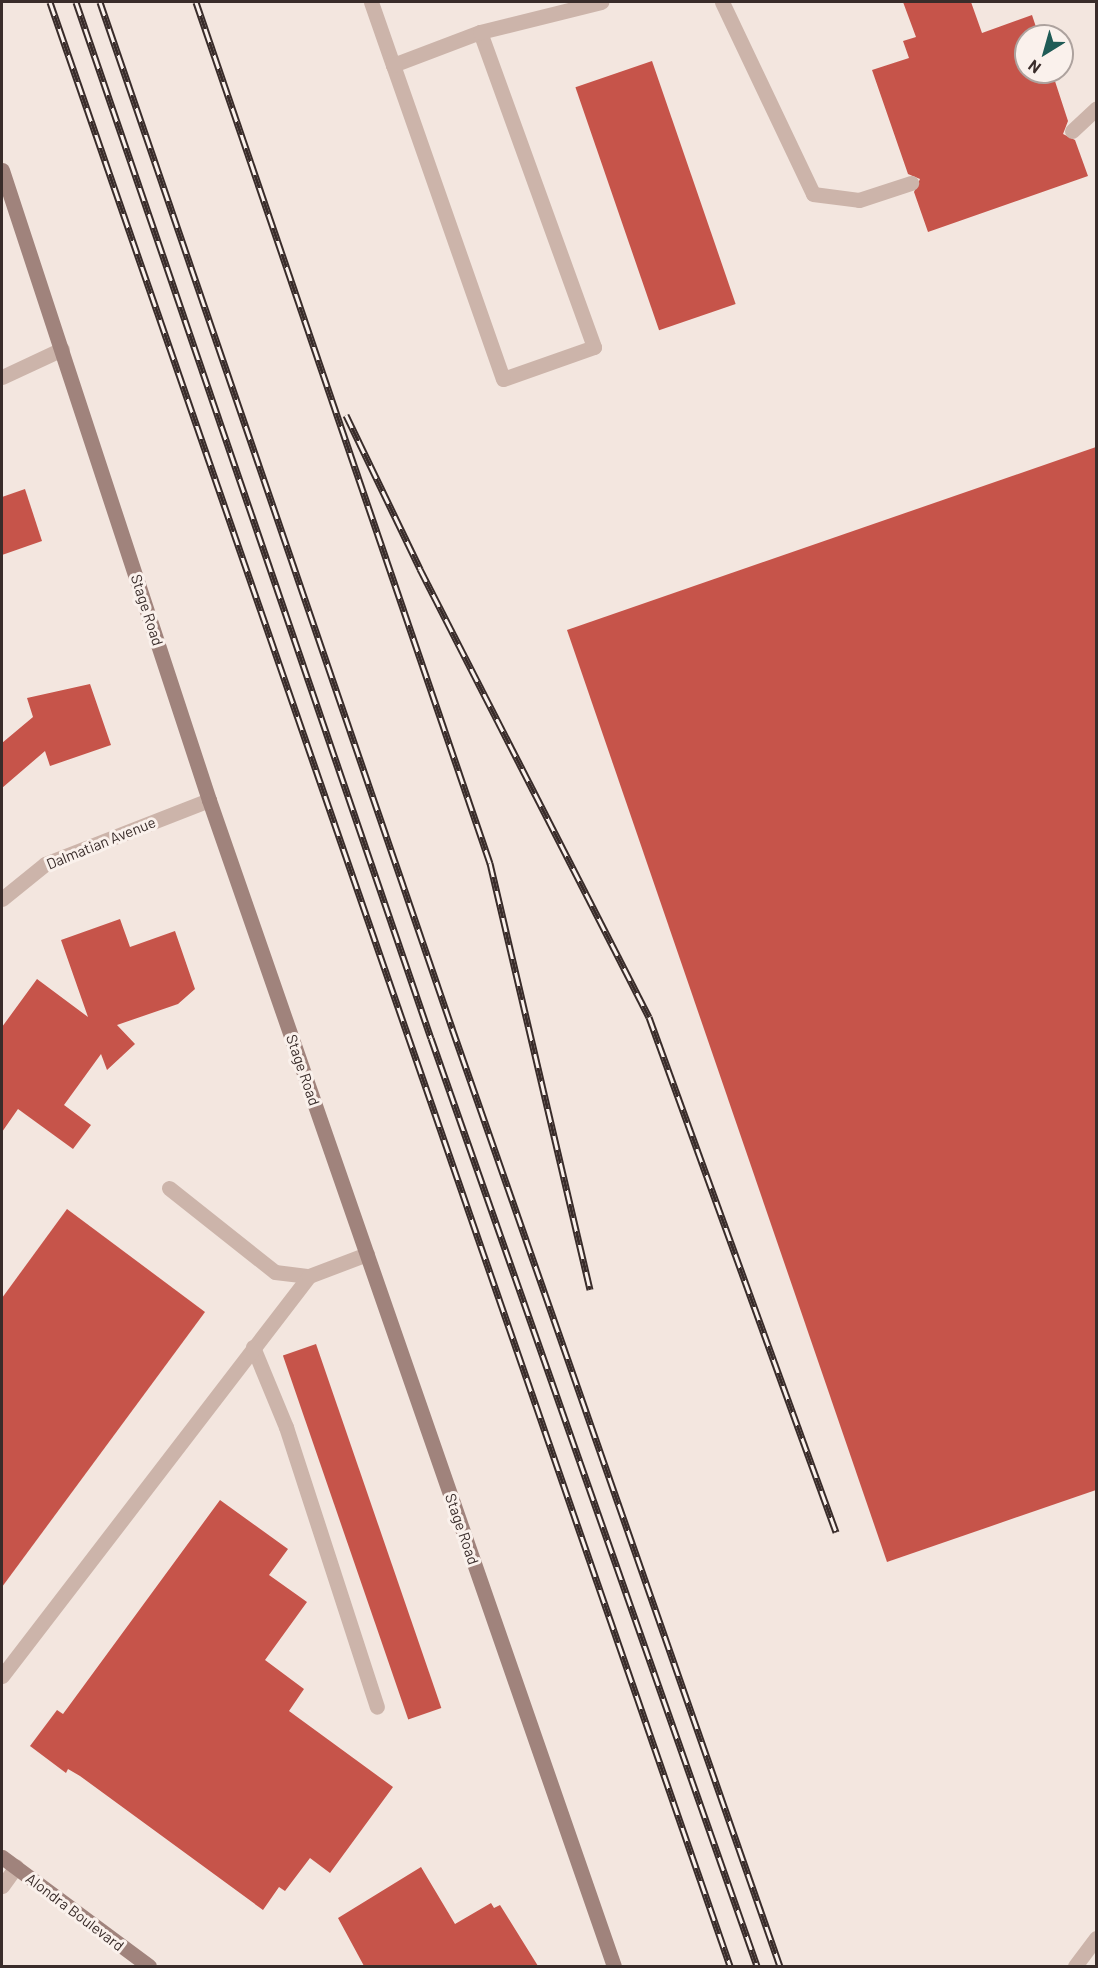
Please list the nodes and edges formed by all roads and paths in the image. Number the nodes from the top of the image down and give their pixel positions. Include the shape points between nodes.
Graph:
1 (371, 2) edge
2 (601, 2) edge
3 (722, 2) edge
4 (480, 32) junction
5 (393, 65) junction
6 (1096, 109) edge
7 (1072, 131) dead end
8 (2, 170) edge
9 (911, 183) dead end
10 (62, 349) junction
11 (2, 377) edge
12 (209, 800) junction
13 (2, 899) edge
14 (169, 1188) dead end
15 (367, 1254) junction
16 (309, 1276) junction
17 (253, 1347) junction
18 (2, 1676) edge
19 (377, 1707) dead end
20 (2, 1857) edge
21 (16, 1867) junction
22 (2, 1886) edge
23 (1096, 1938) edge
24 (149, 1966) edge
25 (614, 1966) edge
26 (1075, 1966) edge

1 - 5 street
2 - 4 street
3 - 9 street via 813,194 859,200
4 - 5 street
4 - 5 street via 594,347 503,379
6 - 7 street
8 - 10 main road, Stage Road
10 - 11 street
10 - 12 main road, Stage Road
12 - 13 street, Dalmatian Avenue via 45,864
12 - 15 main road, Stage Road
14 - 16 street via 275,1272
15 - 16 street
15 - 25 main road, Stage Road
16 - 17 street
17 - 18 street
17 - 19 street via 286,1427
20 - 21 main road, Alondra Boulevard
21 - 22 street
21 - 24 main road, Alondra Boulevard
23 - 26 street

